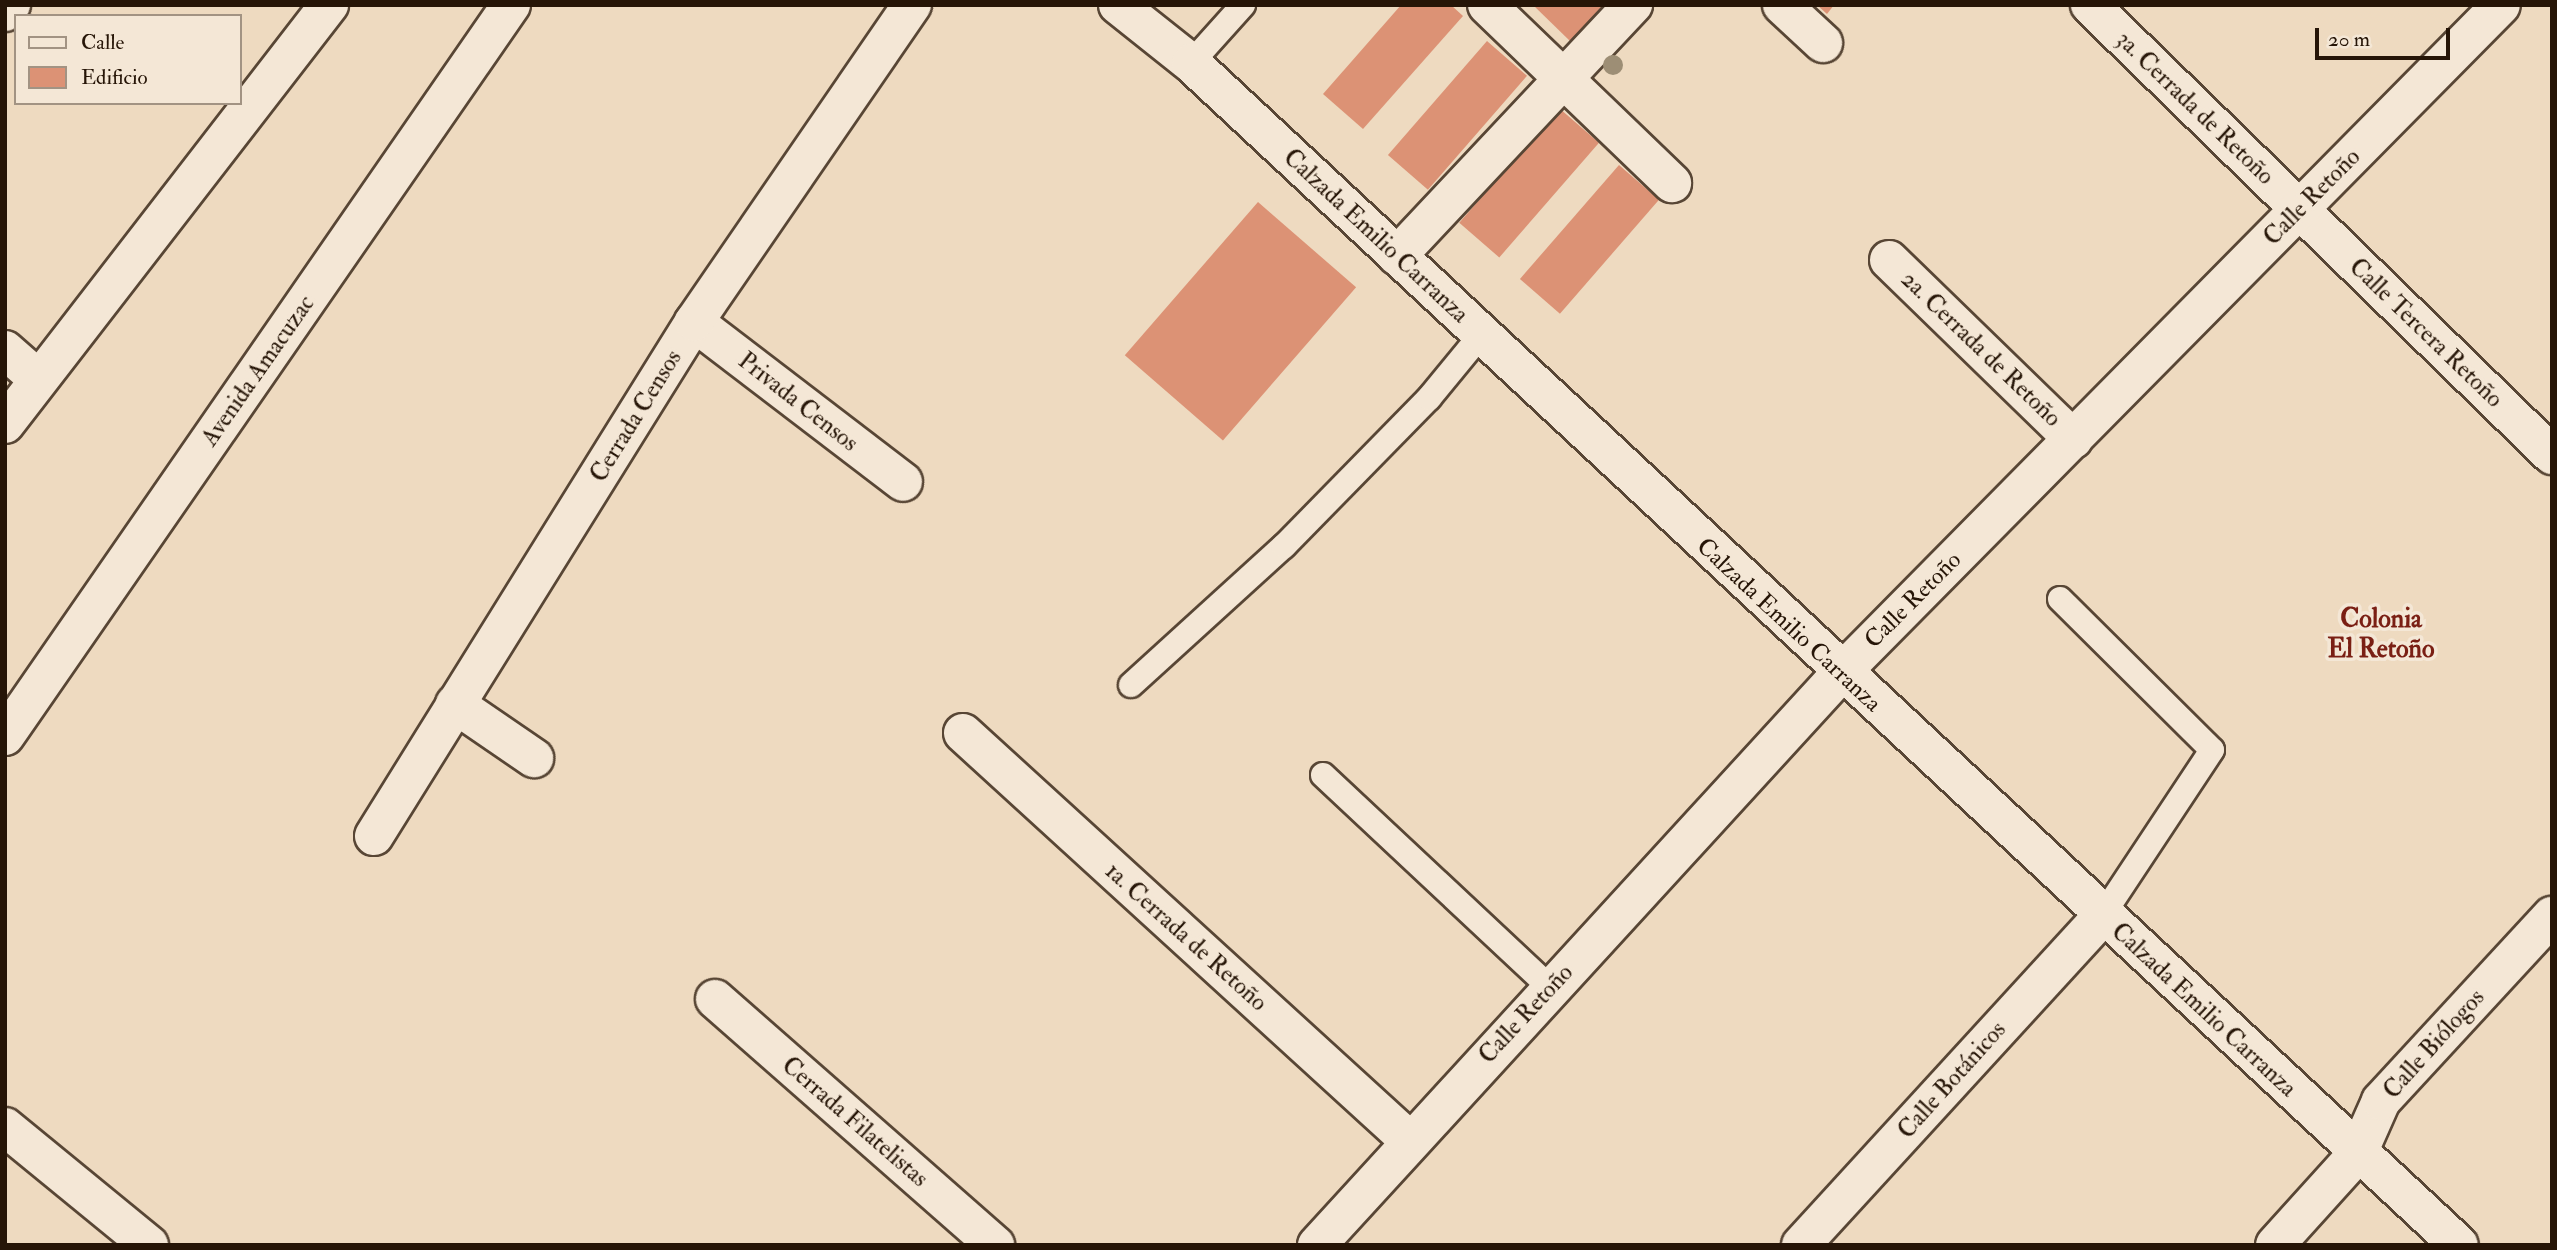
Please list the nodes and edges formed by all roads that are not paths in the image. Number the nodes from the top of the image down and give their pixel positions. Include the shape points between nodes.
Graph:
1 (11, 5) edge
2 (328, 5) edge
3 (511, 5) edge
4 (912, 5) edge
5 (1118, 5) edge
6 (1243, 5) edge
7 (1487, 5) edge
8 (1633, 5) edge
9 (1782, 5) edge
10 (2090, 5) edge
11 (2501, 5) edge
12 (5, 12) edge
13 (1823, 43) dead end
14 (1191, 63) junction
15 (1564, 77) junction
16 (1672, 183) dead end
17 (2299, 210) junction
18 (1397, 257) junction
19 (1889, 260) dead end
20 (694, 322) junction
21 (1481, 335) junction
22 (5, 349) edge
23 (38, 379) junction
24 (5, 424) edge
25 (2073, 439) junction
26 (2552, 455) edge
27 (903, 482) dead end
28 (2060, 599) dead end
29 (1840, 674) junction
30 (1131, 685) dead end
31 (455, 704) junction
32 (963, 733) dead end
33 (5, 736) edge
34 (534, 758) dead end
35 (1323, 775) dead end
36 (374, 836) dead end
37 (2102, 915) junction
38 (2552, 916) edge
39 (1551, 988) junction
40 (715, 999) dead end
41 (5, 1127) edge
42 (1410, 1141) junction
43 (2358, 1153) junction
44 (149, 1245) edge
45 (995, 1245) edge
46 (1317, 1245) edge
47 (1801, 1245) edge
48 (2275, 1245) edge
49 (2459, 1245) edge

1 - 12 street
2 - 23 street
3 - 33 street, Avenida Amacuzac
4 - 20 street, Cerrada Censos
5 - 14 street, Calzada Emilio Carranza
6 - 14 lane
7 - 15 street
8 - 15 street
9 - 13 street
10 - 17 street, 3a. Cerrada de Retoño
11 - 17 street, Calle Retoño
14 - 18 street, Calzada Emilio Carranza
15 - 16 street
15 - 18 street
17 - 25 street, Calle Retoño
17 - 26 street, Calle Tercera Retoño
18 - 21 street, Calzada Emilio Carranza
19 - 25 street, 2a. Cerrada de Retoño
20 - 27 street, Privada Censos
20 - 31 street, Cerrada Censos
21 - 29 street, Calzada Emilio Carranza
21 - 30 lane via 1429,398 1284,546
22 - 23 street
23 - 24 street
25 - 29 street, Calle Retoño
28 - 37 lane via 2211,750
29 - 37 street, Calzada Emilio Carranza
29 - 39 street, Calle Retoño
31 - 34 street
31 - 36 street, Cerrada Censos
32 - 42 street, 1a. Cerrada de Retoño
35 - 39 lane
37 - 43 street, Calzada Emilio Carranza
37 - 47 street, Calle Botánicos
38 - 43 street, Calle Biólogos via 2381,1101
39 - 42 street, Calle Retoño
40 - 45 street, Cerrada Filatelistas
41 - 44 street
42 - 46 street, Calle Retoño
43 - 48 street, Calle Biólogos
43 - 49 street, Calzada Emilio Carranza

